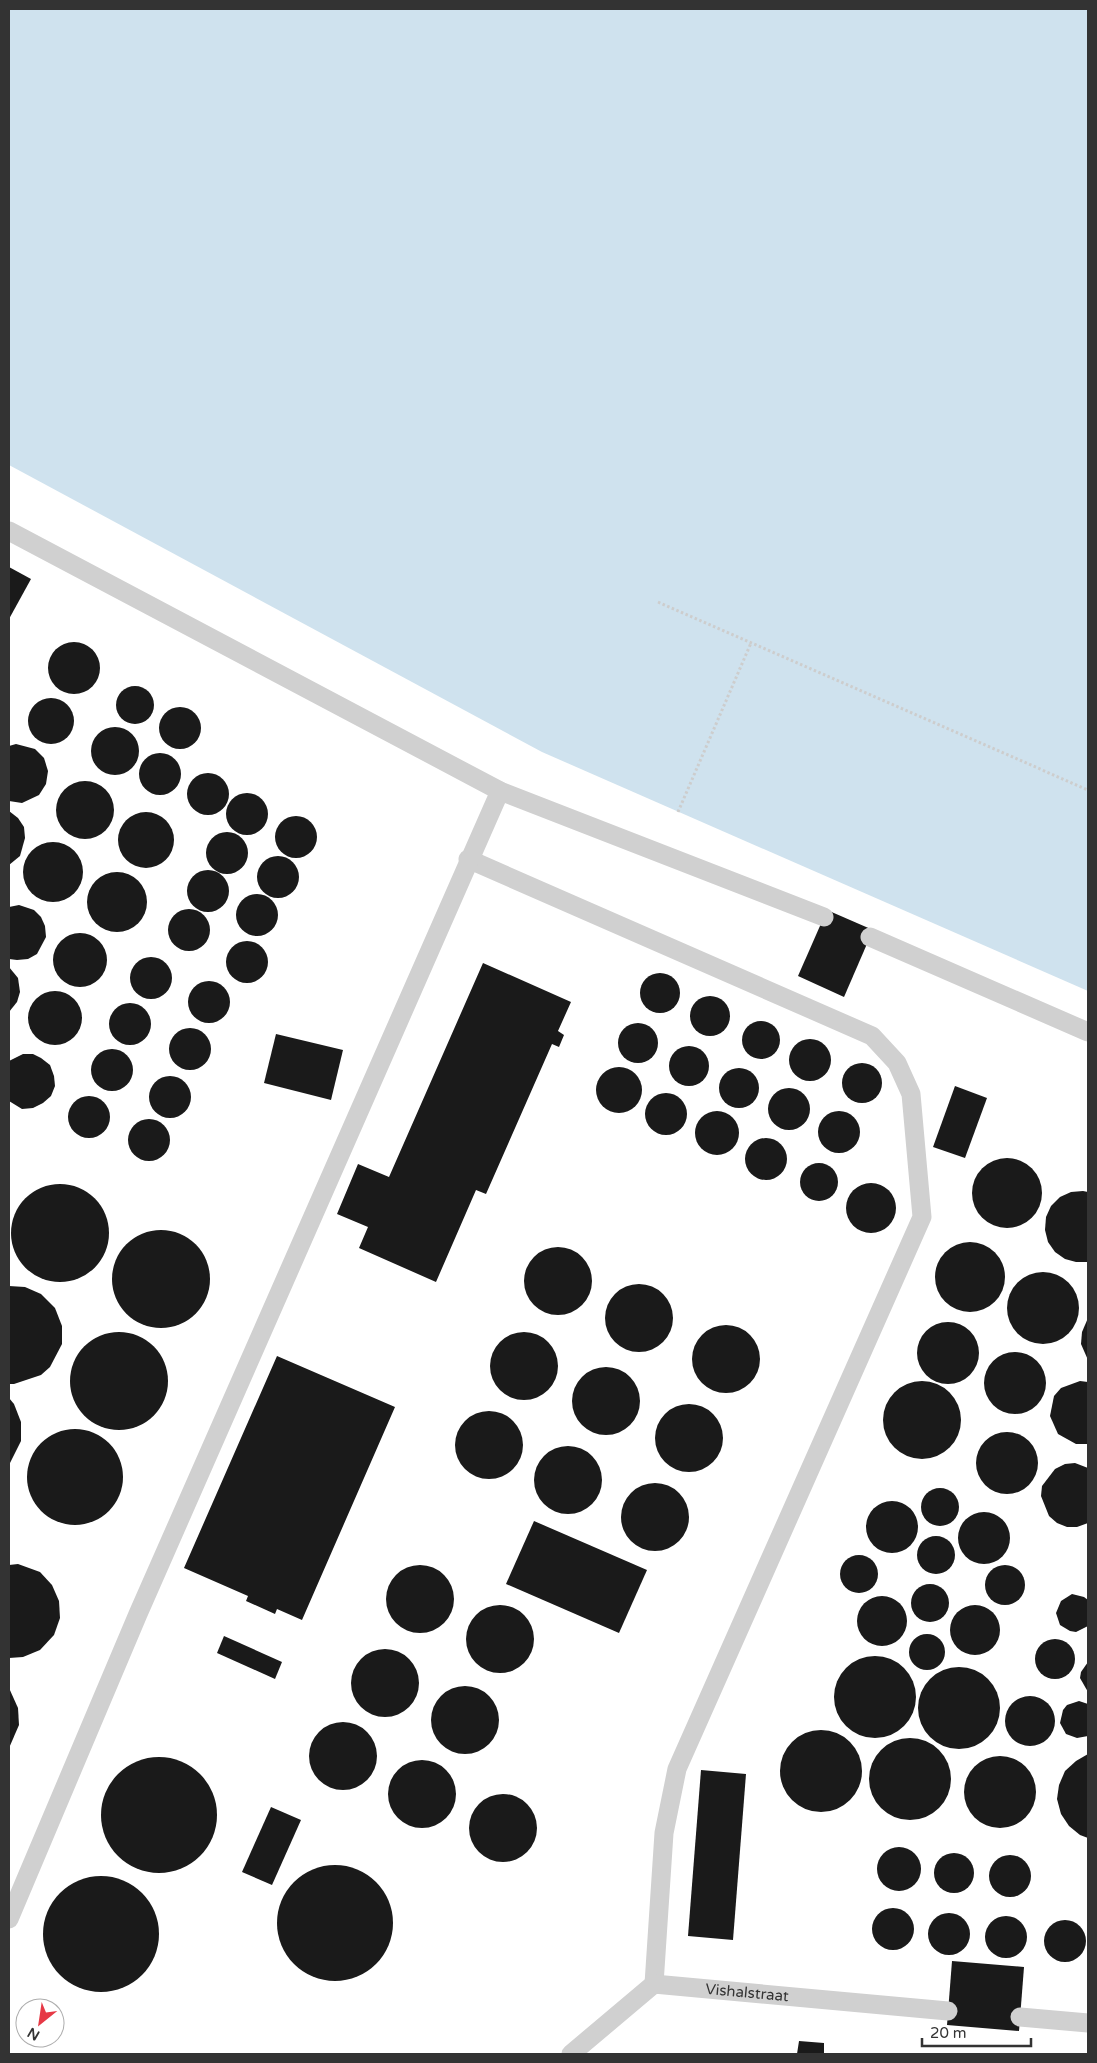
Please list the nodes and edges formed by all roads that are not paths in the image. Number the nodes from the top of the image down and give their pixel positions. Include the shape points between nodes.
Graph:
1 (9, 531) edge
2 (500, 791) junction
3 (468, 859) junction
4 (824, 917) dead end
5 (870, 938) dead end
6 (1088, 1032) edge
7 (9, 1919) edge
8 (654, 1984) junction
9 (948, 2011) dead end
10 (1020, 2017) dead end
11 (1088, 2023) edge
12 (571, 2054) edge

1 - 2 lane
2 - 3 lane
2 - 4 lane
3 - 7 lane via 138,1614
3 - 8 lane via 872,1036 898,1063 910,1094 922,1216 677,1769 664,1833
5 - 6 lane
8 - 9 lane, Vishalstraat
8 - 12 lane
10 - 11 lane

